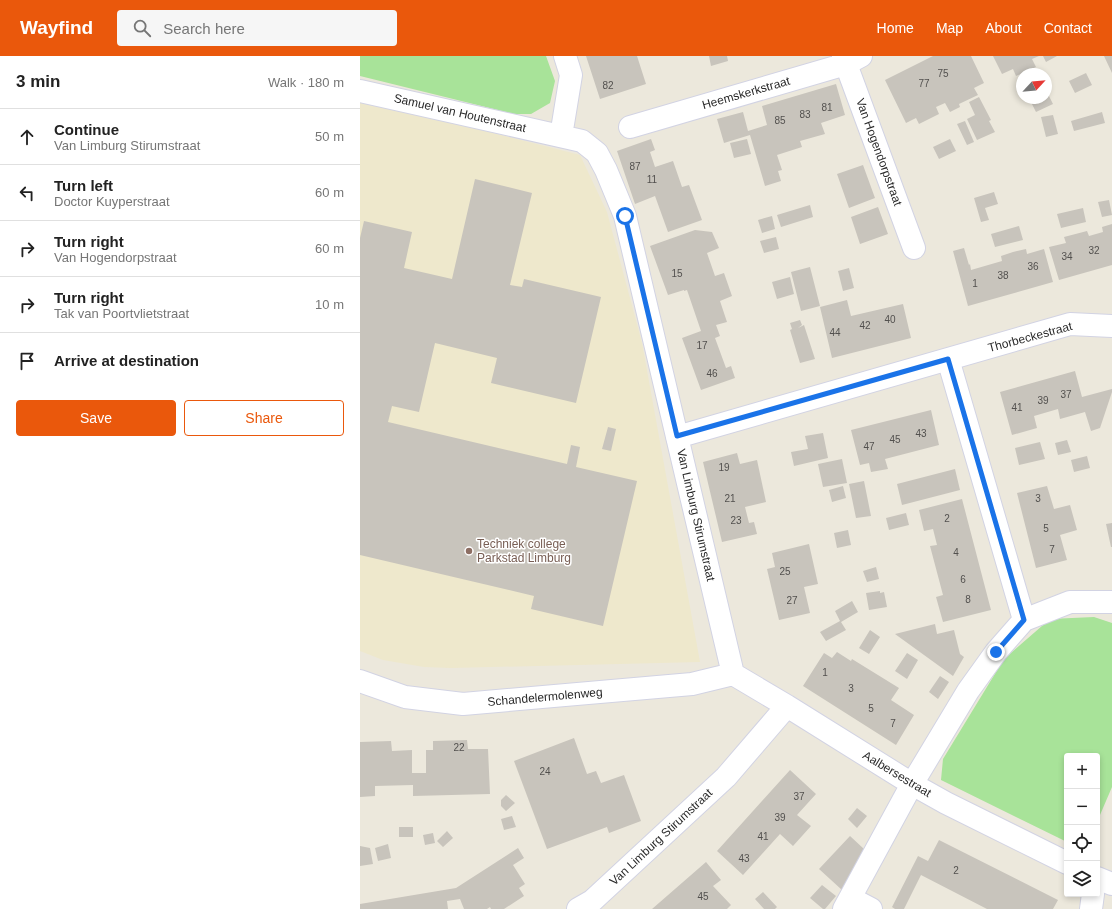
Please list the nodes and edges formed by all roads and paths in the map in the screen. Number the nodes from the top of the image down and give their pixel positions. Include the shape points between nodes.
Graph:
1 (565, 56) edge
2 (850, 59) edge
3 (360, 91) edge
4 (630, 127) dead end
5 (560, 136) junction
6 (914, 248) dead end
7 (1112, 325) edge
8 (948, 359) junction
9 (677, 436) junction
10 (1112, 602) edge
11 (1024, 620) junction
12 (733, 674) junction
13 (360, 681) edge
14 (787, 706) junction
15 (912, 784) junction
16 (1064, 862) edge
17 (1100, 879) edge
18 (1112, 884) edge
19 (1093, 897) edge
20 (847, 903) edge
21 (578, 909) edge
22 (872, 909) edge
23 (1091, 909) edge

1 - 5 street via 571,75
2 - 4 street, Heemskerkstraat
2 - 6 street, Van Hogendorpstraat
3 - 5 street, Samuel van Houtenstraat
5 - 9 street, Van Limburg Stirumstraat via 582,141 597,153 625,216
7 - 8 street, Thorbeckestraat via 1070,324
8 - 9 street, Thorbeckestraat
8 - 11 street
9 - 12 street, Van Limburg Stirumstraat
10 - 11 street via 1070,602
11 - 15 street via 996,652 968,691
12 - 13 street, Schandelermolenweg via 692,684 463,704 405,697
12 - 14 street, Aalbersestraat
14 - 15 street, Aalbersestraat
14 - 21 street, Van Limburg Stirumstraat via 726,777 592,901
15 - 16 street, Aalbersestraat
15 - 20 street
17 - 18 street
19 - 23 street
20 - 22 street

